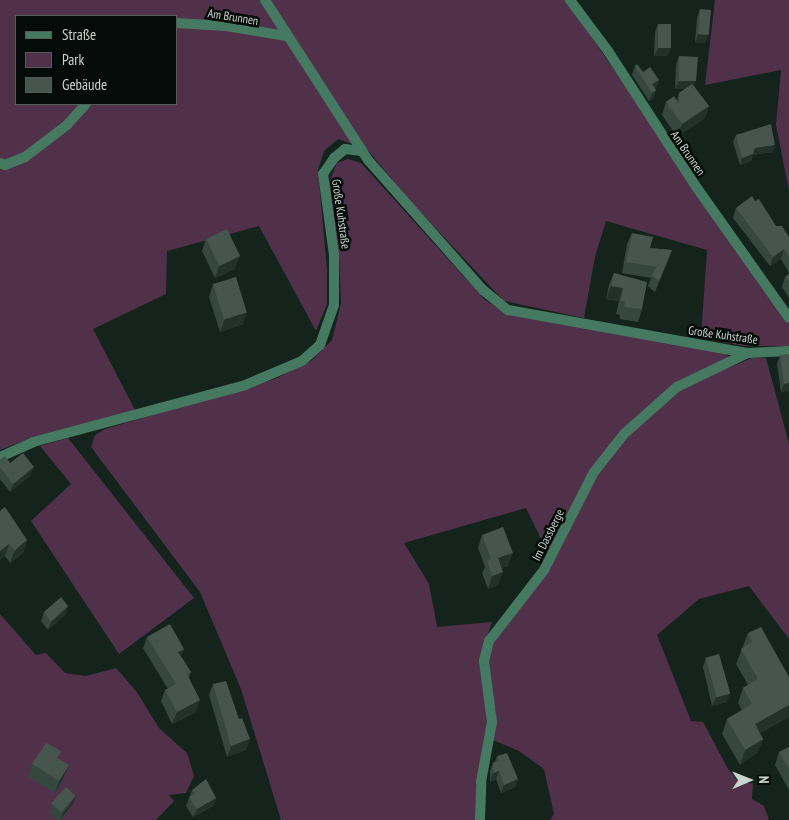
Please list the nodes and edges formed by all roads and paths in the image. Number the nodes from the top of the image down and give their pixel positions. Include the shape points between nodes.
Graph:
1 (265, 0) edge
2 (570, 0) edge
3 (178, 23) edge
4 (286, 36) junction
5 (85, 105) edge
6 (362, 151) junction
7 (0, 163) edge
8 (789, 318) edge
9 (789, 351) edge
10 (748, 354) junction
11 (0, 457) edge
12 (480, 820) edge

1 - 4 street, Am Brunnen
2 - 8 street, Am Brunnen
3 - 4 street, Am Brunnen via 226,26
4 - 6 street, Am Brunnen
5 - 7 street via 67,125 25,157 5,165
6 - 10 street, Große Kuhstraße via 484,290 508,310
6 - 11 street, Große Kuhstraße via 345,149 323,174 334,255 334,305 320,344 302,360 245,385 33,442
9 - 10 street, Große Kuhstraße
10 - 12 street, Im Dassberge via 677,387 624,434 594,472 544,570 489,642 484,661 492,722 481,782

